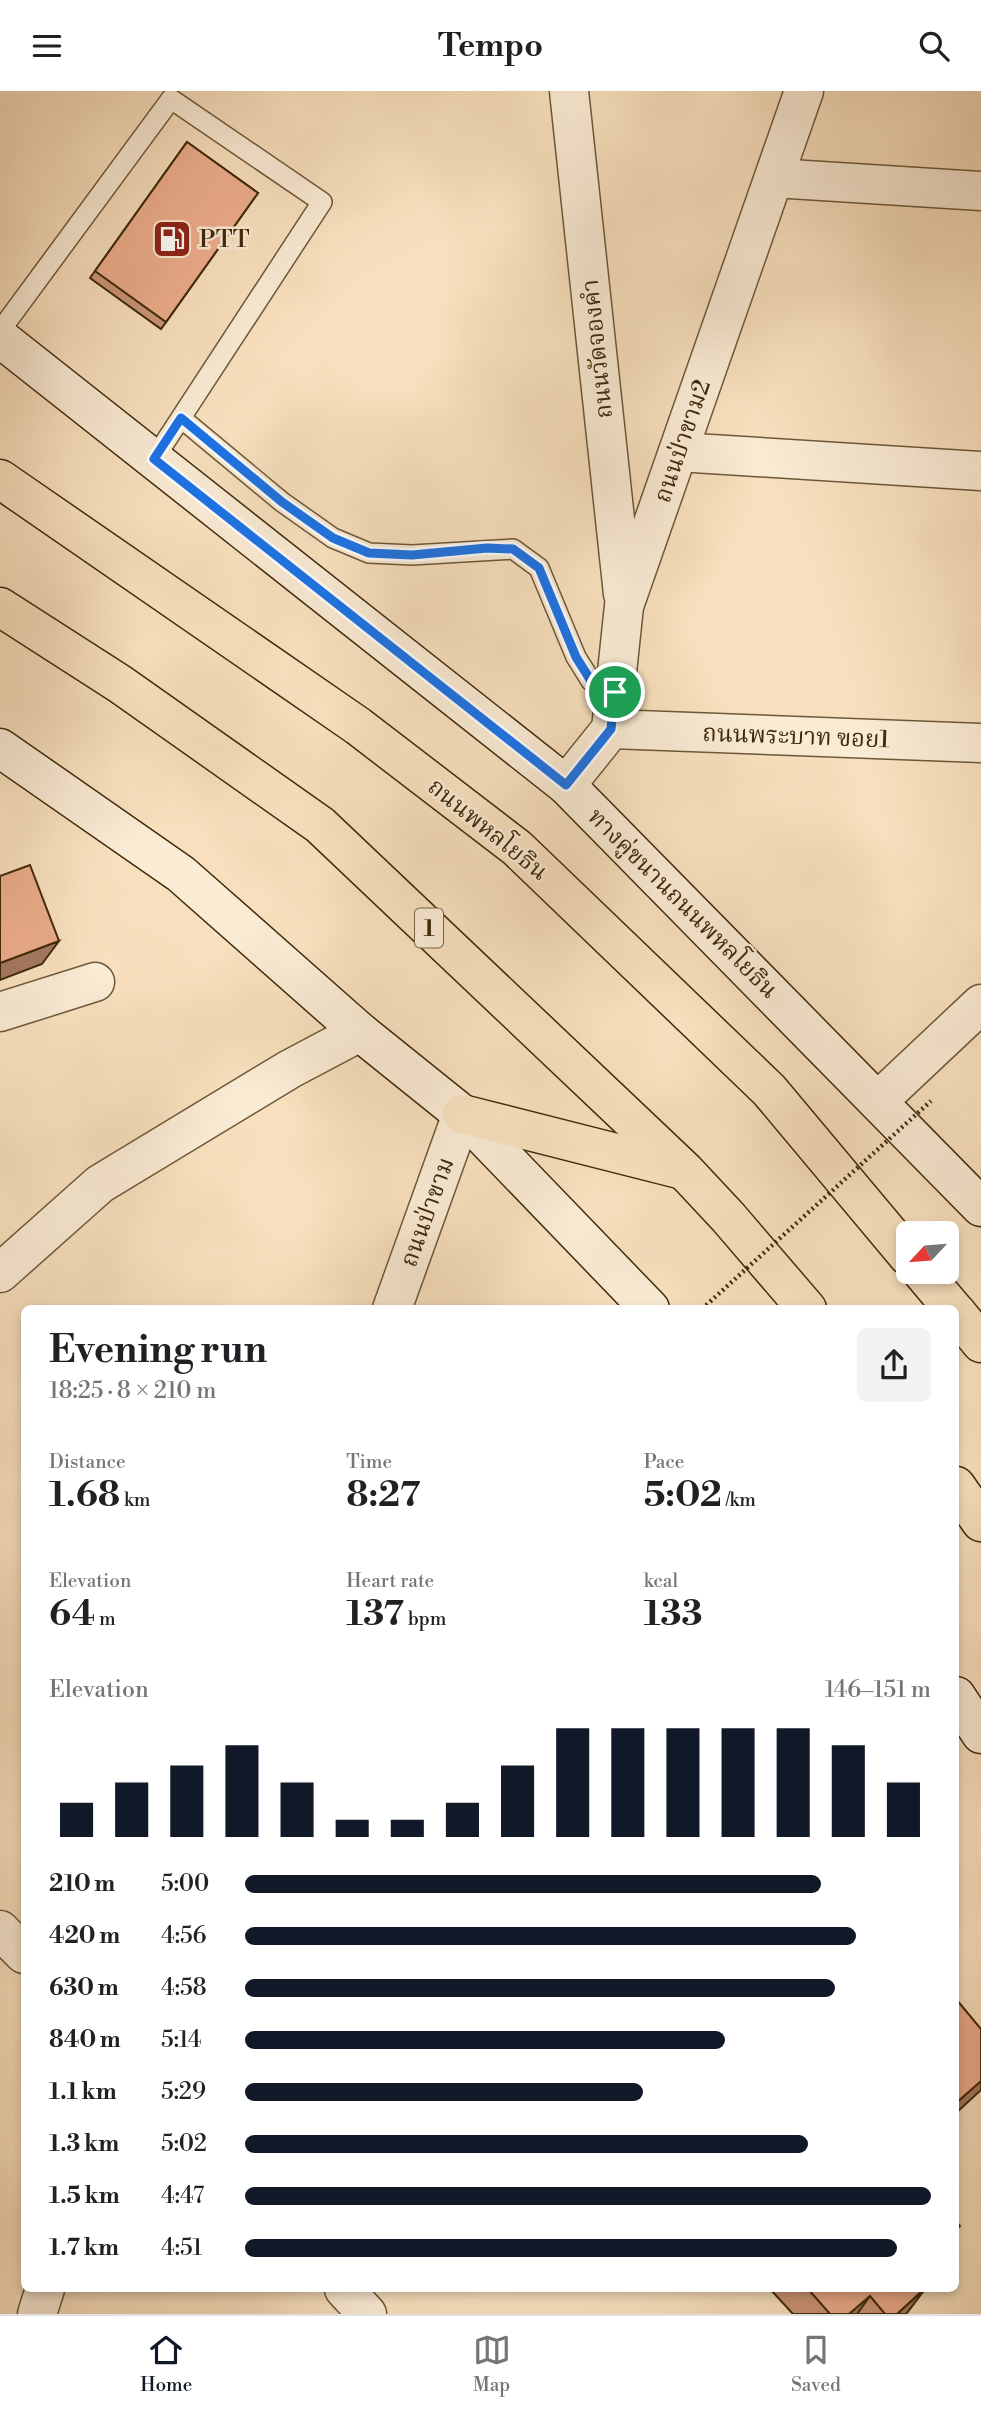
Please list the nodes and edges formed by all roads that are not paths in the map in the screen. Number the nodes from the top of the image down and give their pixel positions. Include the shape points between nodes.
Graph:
1 (569, 91) edge
2 (804, 91) edge
3 (170, 94) edge
4 (774, 178) junction
5 (981, 191) edge
6 (0, 331) edge
7 (0, 338) edge
8 (181, 418) junction
9 (678, 452) junction
10 (154, 459) junction
11 (981, 471) edge
12 (0, 479) edge
13 (624, 606) junction
14 (0, 607) edge
15 (615, 692) junction
16 (611, 729) junction
17 (981, 743) edge
18 (0, 748) edge
19 (566, 785) junction
20 (95, 982) dead end
21 (981, 1004) edge
22 (0, 1012) edge
23 (360, 1032) junction
24 (878, 1101) junction
25 (462, 1114) junction
26 (685, 1171) junction
27 (981, 1207) edge
28 (896, 1242) edge
29 (0, 1273) edge
30 (933, 1285) edge
31 (393, 1305) edge
32 (646, 1305) edge
33 (803, 1305) edge
34 (949, 1305) edge
35 (959, 1317) edge
36 (981, 1343) edge
37 (959, 1490) edge
38 (981, 1522) edge
39 (959, 1701) edge
40 (981, 1734) edge
41 (0, 1930) edge
42 (21, 1951) edge
43 (44, 2292) edge
44 (347, 2292) edge
45 (37, 2314) edge
46 (367, 2314) edge

1 - 13 street, ถนนวัดจองคำ
2 - 4 street, ถนนป่าขาม2
3 - 6 lane
3 - 8 lane via 322,202
4 - 5 street
4 - 9 street, ถนนป่าขาม2
7 - 10 street, ทางคู่ขนานถนนพหลโยธิน
8 - 10 lane
8 - 15 lane via 282,502 333,538 369,553 513,549 539,568 576,657 591,681
9 - 11 street
9 - 13 street, ถนนป่าขาม2
10 - 19 street, ทางคู่ขนานถนนพหลโยธิน
12 - 28 highway, ถนนพหลโยธิน via 358,726 517,848 769,1090
13 - 15 street, ถนนป่าขาม2
14 - 26 highway, 1 via 120,684 320,825
15 - 16 street, ถนนป่าขาม2
16 - 17 street, ถนนพระบาท ฃอย1
16 - 19 street
18 - 23 street via 181,874
19 - 24 street, ทางคู่ขนานถนนพหลโยธิน
20 - 22 street
21 - 24 street
23 - 25 street
23 - 29 street via 100,1184
24 - 27 street, ทางคู่ขนานถนนพหลโยธิน
25 - 26 highway
25 - 31 street, ถนนป่าขาม
25 - 32 street
26 - 33 highway, 1
30 - 34 highway
35 - 36 highway
37 - 38 highway
39 - 40 street
41 - 42 street
43 - 45 street
44 - 46 street

